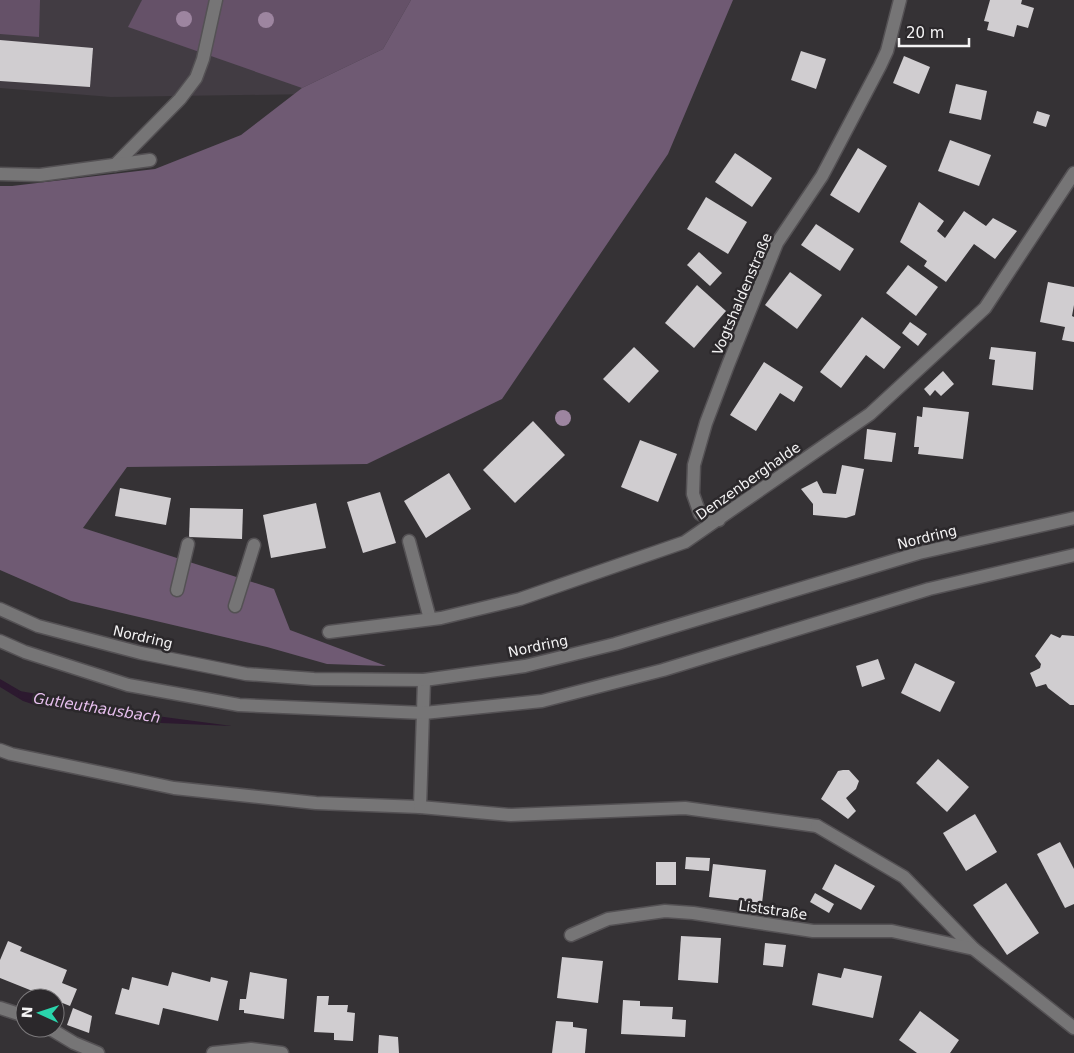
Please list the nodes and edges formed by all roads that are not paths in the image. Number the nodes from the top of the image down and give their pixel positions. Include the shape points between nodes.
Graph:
1 (216, 0) edge
2 (900, 0) edge
3 (150, 160) dead end
4 (115, 165) junction
5 (1074, 173) edge
6 (0, 174) edge
7 (1074, 518) edge
8 (718, 520) junction
9 (410, 541) dead end
10 (188, 544) dead end
11 (254, 545) dead end
12 (1074, 555) edge
13 (177, 590) dead end
14 (235, 606) dead end
15 (0, 608) edge
16 (430, 619) junction
17 (329, 632) dead end
18 (0, 641) edge
19 (424, 680) junction
20 (424, 713) junction
21 (0, 750) edge
22 (420, 807) junction
23 (571, 935) dead end
24 (974, 949) junction
25 (0, 1008) edge
26 (15, 1013) edge
27 (1074, 1028) edge
28 (65, 1038) edge
29 (98, 1053) edge
30 (213, 1053) edge
31 (282, 1053) edge

1 - 4 street via 204,59 196,78 180,99
2 - 8 street, Vogtshaldenstraße via 880,66 822,176 777,243 706,423 694,465 693,494 700,514
3 - 4 street
4 - 6 street via 40,175
5 - 8 street, Denzenberghalde via 985,308 870,414
7 - 19 street, Nordring via 919,553 615,644 525,666
8 - 16 street, Denzenberghalde via 685,542 667,549 520,599
9 - 16 street
10 - 13 street
11 - 14 street
12 - 20 street via 929,589 663,670 568,694 542,700
15 - 19 street, Nordring via 38,626 141,654 246,674 314,679
16 - 17 street, Denzenberghalde
18 - 20 street via 128,685 239,705
19 - 20 street
20 - 22 street
21 - 22 street via 174,788 316,803
22 - 24 street, Liststraße via 511,815 685,808 816,826 904,877
23 - 24 street, Liststraße via 608,919 665,912 813,931 892,931
24 - 27 street, Liststraße
25 - 26 street
28 - 29 street
30 - 31 street via 251,1049

